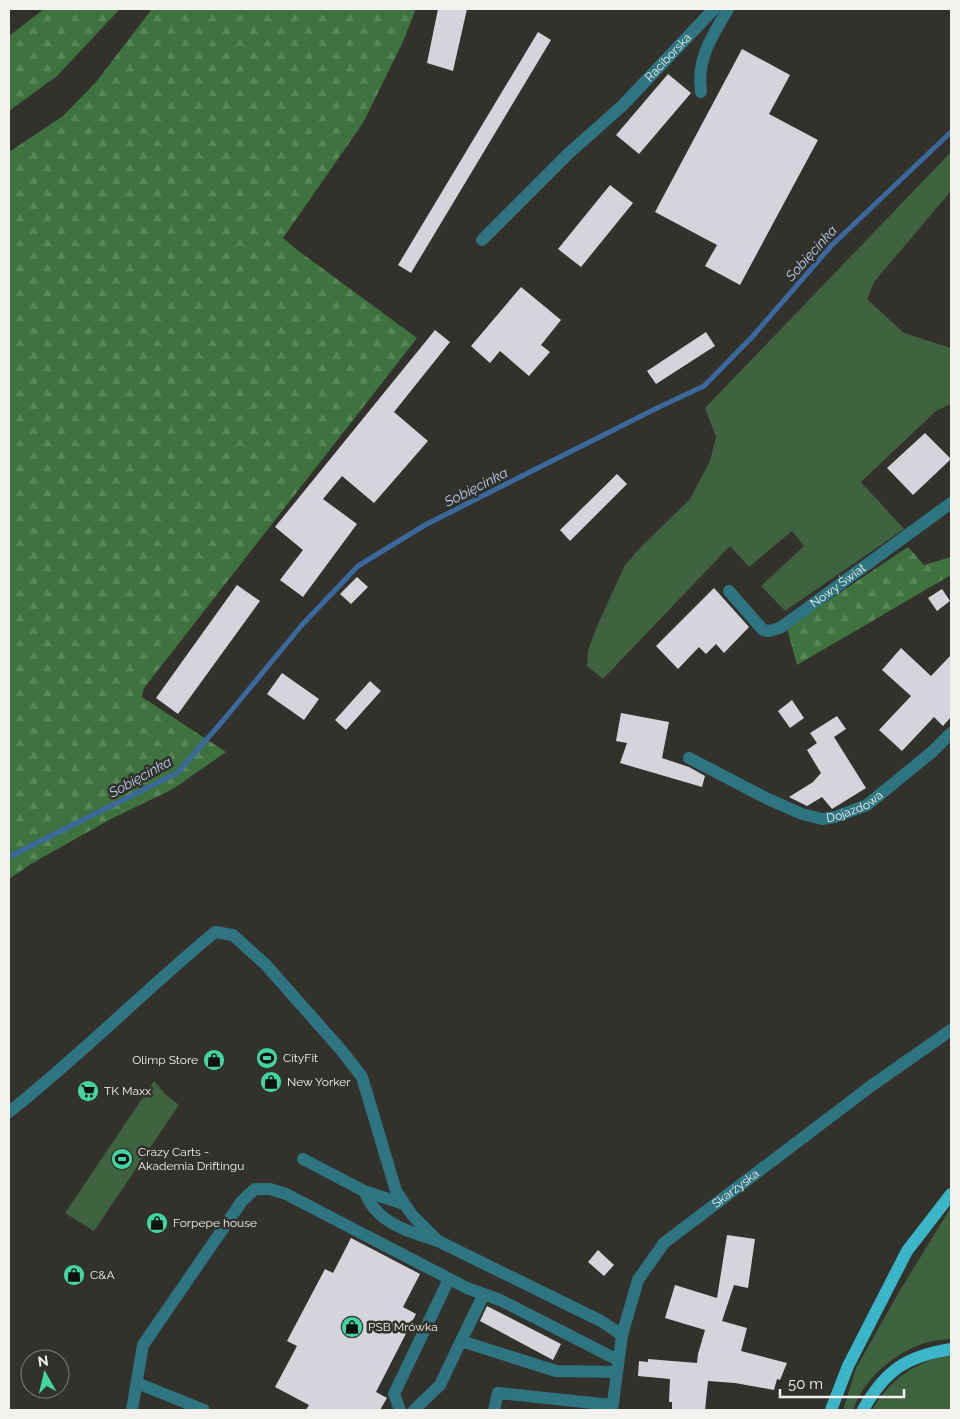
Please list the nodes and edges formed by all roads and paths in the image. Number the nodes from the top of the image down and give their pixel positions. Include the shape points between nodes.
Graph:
1 (714, 9) edge
2 (728, 9) edge
3 (701, 92) dead end
4 (482, 240) dead end
5 (951, 503) edge
6 (729, 591) dead end
7 (951, 733) edge
8 (689, 758) dead end
9 (951, 1030) edge
10 (9, 1112) edge
11 (303, 1159) dead end
12 (364, 1191) junction
13 (951, 1194) edge
14 (404, 1204) junction
15 (438, 1241) junction
16 (449, 1279) junction
17 (484, 1294) junction
18 (622, 1335) junction
19 (461, 1341) junction
20 (951, 1349) edge
21 (617, 1366) junction
22 (137, 1383) junction
23 (612, 1407) edge
24 (132, 1410) edge
25 (204, 1410) edge
26 (400, 1410) edge
27 (414, 1410) edge
28 (494, 1410) edge
29 (831, 1410) edge
30 (863, 1410) edge

1 - 4 street, Raciborska via 622,106 569,153
2 - 3 street via 707,46 699,78
5 - 6 street, Nowy Świat via 780,628 769,632 764,630
7 - 8 street, Dojazdowa via 867,805 822,819 768,799
9 - 18 street, Skarżyska via 871,1086 664,1243 638,1280
10 - 14 street via 215,932 233,936 266,965 362,1076 392,1180
11 - 12 street
12 - 14 street
12 - 15 street via 374,1208 393,1223
13 - 29 main road via 907,1251 848,1366
14 - 15 street
15 - 18 street via 601,1321
16 - 17 street
16 - 22 street via 286,1194 255,1189 242,1201 143,1344
16 - 26 street via 394,1394
17 - 19 street
17 - 21 street
18 - 21 street, Skarżyska
19 - 21 street via 556,1371
19 - 27 street via 440,1385
20 - 30 main road via 931,1352 900,1365 880,1384
21 - 23 street, Skarżyska
22 - 24 street
22 - 25 street
23 - 28 street via 498,1392

